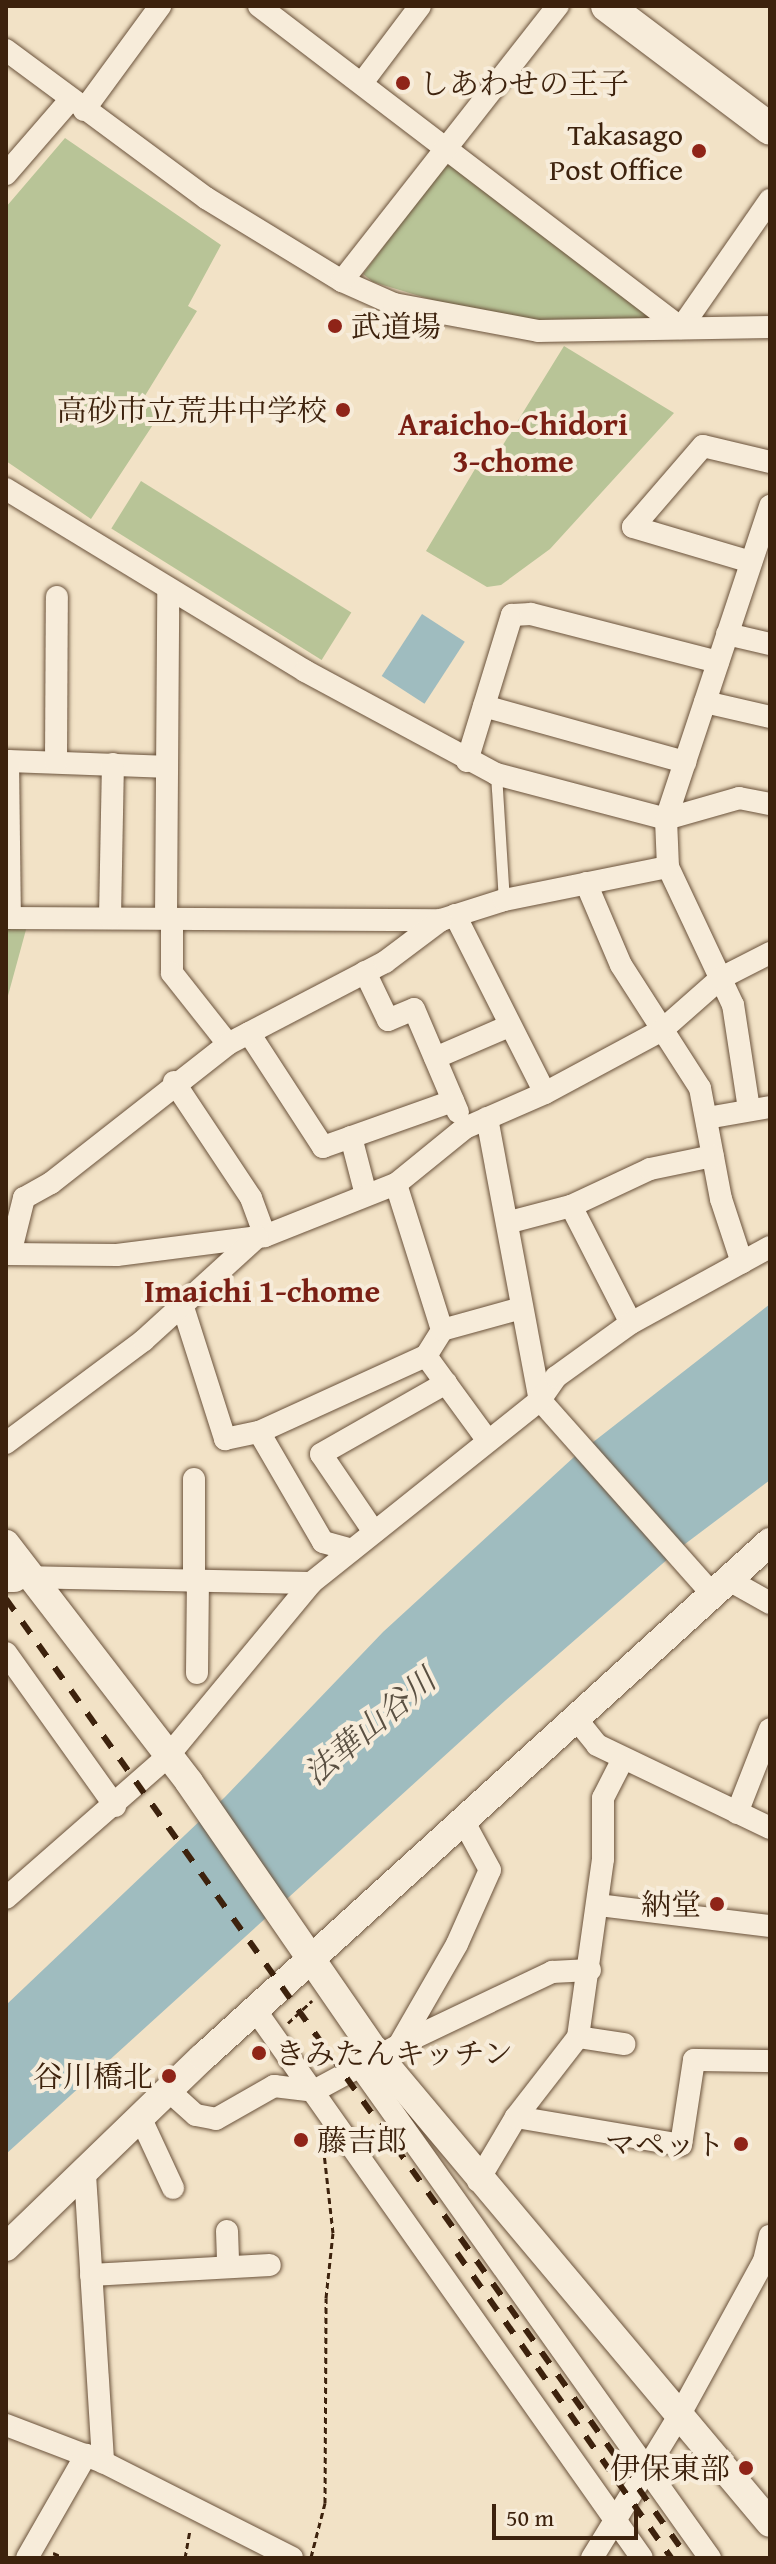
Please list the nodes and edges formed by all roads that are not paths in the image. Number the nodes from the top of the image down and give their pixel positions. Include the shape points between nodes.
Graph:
1 (160, 6) edge
2 (259, 6) edge
3 (420, 6) edge
4 (558, 6) edge
5 (607, 6) edge
6 (6, 50) edge
7 (362, 83) junction
8 (77, 105) junction
9 (770, 129) edge
10 (447, 146) junction
11 (6, 174) edge
12 (770, 200) edge
13 (342, 281) junction
14 (770, 327) edge
15 (681, 328) junction
16 (770, 462) edge
17 (6, 489) edge
18 (770, 509) edge
19 (751, 562) junction
20 (168, 591) junction
21 (57, 597) dead end
22 (727, 634) junction
23 (770, 644) edge
24 (718, 662) junction
25 (705, 702) junction
26 (484, 706) junction
27 (770, 717) edge
28 (7, 761) edge
29 (467, 761) junction
30 (56, 762) junction
31 (685, 762) junction
32 (113, 764) junction
33 (166, 767) junction
34 (496, 774) junction
35 (770, 804) edge
36 (666, 819) junction
37 (668, 867) junction
38 (586, 883) junction
39 (504, 900) junction
40 (8, 918) edge
41 (110, 918) junction
42 (169, 918) junction
43 (448, 918) junction
44 (770, 953) edge
45 (365, 972) junction
46 (721, 978) junction
47 (509, 1026) junction
48 (662, 1030) junction
49 (249, 1033) junction
50 (228, 1044) junction
51 (435, 1058) junction
52 (174, 1082) junction
53 (545, 1093) junction
54 (453, 1101) junction
55 (760, 1108) edge
56 (487, 1118) junction
57 (707, 1118) junction
58 (465, 1128) junction
59 (351, 1137) junction
60 (713, 1156) junction
61 (396, 1184) junction
62 (366, 1195) junction
63 (571, 1206) junction
64 (510, 1222) junction
65 (262, 1236) junction
66 (770, 1247) edge
67 (8, 1254) edge
68 (742, 1263) junction
69 (182, 1304) junction
70 (522, 1308) junction
71 (631, 1323) junction
72 (442, 1330) junction
73 (426, 1356) junction
74 (446, 1383) junction
75 (540, 1400) junction
76 (259, 1432) junction
77 (488, 1441) junction
78 (6, 1443) edge
79 (194, 1479) dead end
80 (374, 1532) junction
81 (770, 1542) edge
82 (6, 1544) edge
83 (352, 1550) junction
84 (18, 1577) edge
85 (196, 1583) junction
86 (311, 1583) junction
87 (721, 1587) junction
88 (770, 1603) edge
89 (6, 1653) edge
90 (197, 1673) dead end
91 (577, 1720) junction
92 (770, 1729) edge
93 (168, 1756) junction
94 (623, 1759) junction
95 (115, 1806) junction
96 (737, 1813) junction
97 (465, 1824) junction
98 (770, 1828) edge
99 (6, 1898) edge
100 (598, 1905) junction
101 (770, 1926) edge
102 (315, 1961) junction
103 (590, 1970) junction
104 (256, 2011) junction
105 (578, 2037) junction
106 (624, 2044) dead end
107 (379, 2055) junction
108 (770, 2061) edge
109 (169, 2091) junction
110 (320, 2098) junction
111 (516, 2117) junction
112 (141, 2119) junction
113 (85, 2174) junction
114 (478, 2181) junction
115 (173, 2188) dead end
116 (227, 2231) dead end
117 (770, 2238) edge
118 (6, 2247) edge
119 (270, 2265) dead end
120 (228, 2267) junction
121 (91, 2275) junction
122 (679, 2416) junction
123 (6, 2425) edge
124 (94, 2458) junction
125 (645, 2466) junction
126 (615, 2520) junction
127 (770, 2523) edge
128 (27, 2558) edge
129 (292, 2558) edge
130 (592, 2558) edge
131 (642, 2558) edge
132 (710, 2558) edge

1 - 8 street
2 - 7 street
3 - 7 street
4 - 10 street
5 - 9 main road
6 - 8 street
7 - 10 street
8 - 11 street
8 - 13 street via 206,198
10 - 13 street
10 - 15 street
12 - 15 street
13 - 15 street via 394,304 538,331
14 - 15 street
16 - 19 street via 703,446 633,527
17 - 20 street
18 - 19 street
19 - 22 street
20 - 29 street
20 - 33 street
21 - 30 street
22 - 23 street
22 - 24 street
24 - 25 street
24 - 26 street via 531,614 512,615
25 - 27 street
25 - 31 street
26 - 29 street
26 - 31 street
28 - 30 street
28 - 40 street
29 - 34 street
30 - 32 street
31 - 36 street
32 - 33 street
32 - 41 street
33 - 42 street
34 - 36 street
34 - 39 lane
35 - 36 street via 739,798
36 - 37 street
37 - 38 street
37 - 46 street
38 - 39 street
38 - 48 street via 621,965
39 - 43 street
40 - 41 street
41 - 42 street
42 - 43 street
42 - 50 street via 172,973
43 - 45 street
43 - 47 street
44 - 46 street
45 - 49 street
45 - 51 street via 388,1020 414,1009
46 - 48 street
46 - 55 street
47 - 51 street
47 - 53 street
48 - 53 street
48 - 57 street via 700,1088
49 - 50 street
49 - 59 street via 323,1147
50 - 52 street
51 - 54 street
52 - 65 street via 251,1198
52 - 67 street via 171,1092 24,1198
53 - 56 street
54 - 58 street
54 - 59 street
55 - 57 street
56 - 58 street
56 - 64 street
57 - 60 street
58 - 61 street
59 - 62 street
60 - 63 street via 650,1169
60 - 68 street
61 - 62 street
61 - 72 street
62 - 65 street
63 - 64 street
63 - 71 street
64 - 70 street
65 - 67 street via 117,1255
65 - 69 street
66 - 68 street
68 - 71 street
69 - 76 street via 225,1439
69 - 78 street via 144,1340
70 - 72 street
70 - 75 street
71 - 75 street via 556,1377
72 - 73 street
73 - 74 street
73 - 76 street
74 - 77 street
74 - 80 street via 321,1454
75 - 77 street
75 - 87 street
76 - 83 street via 323,1542
77 - 80 street
79 - 85 street
80 - 83 street
81 - 87 street
82 - 84 street
83 - 86 street
84 - 85 street
84 - 93 street
85 - 86 street
85 - 90 street
86 - 93 street
87 - 88 street
87 - 91 street
89 - 95 street
91 - 94 street via 597,1745
91 - 97 street
92 - 96 street
93 - 95 street
93 - 102 street
94 - 96 street
94 - 100 street via 603,1798
95 - 99 street
96 - 98 street
97 - 102 street
97 - 107 street via 490,1870 457,1944
100 - 101 street
100 - 103 street
102 - 104 street
102 - 107 street
103 - 105 street
103 - 107 street via 552,1972
104 - 109 street
104 - 110 street
105 - 106 street
105 - 111 street
107 - 110 street
107 - 114 street
107 - 125 street
108 - 111 street via 694,2060 681,2145
109 - 110 street via 196,2115 216,2119 274,2086
109 - 112 street
110 - 126 street
111 - 114 street
112 - 113 street
112 - 115 street
113 - 118 street
113 - 121 street
114 - 122 street
116 - 120 street
117 - 122 street via 764,2261
119 - 120 street
120 - 121 street
121 - 124 street
122 - 125 street
122 - 127 street
123 - 124 street
124 - 128 street
124 - 129 street
125 - 126 street
125 - 132 street
126 - 130 street
126 - 131 street

